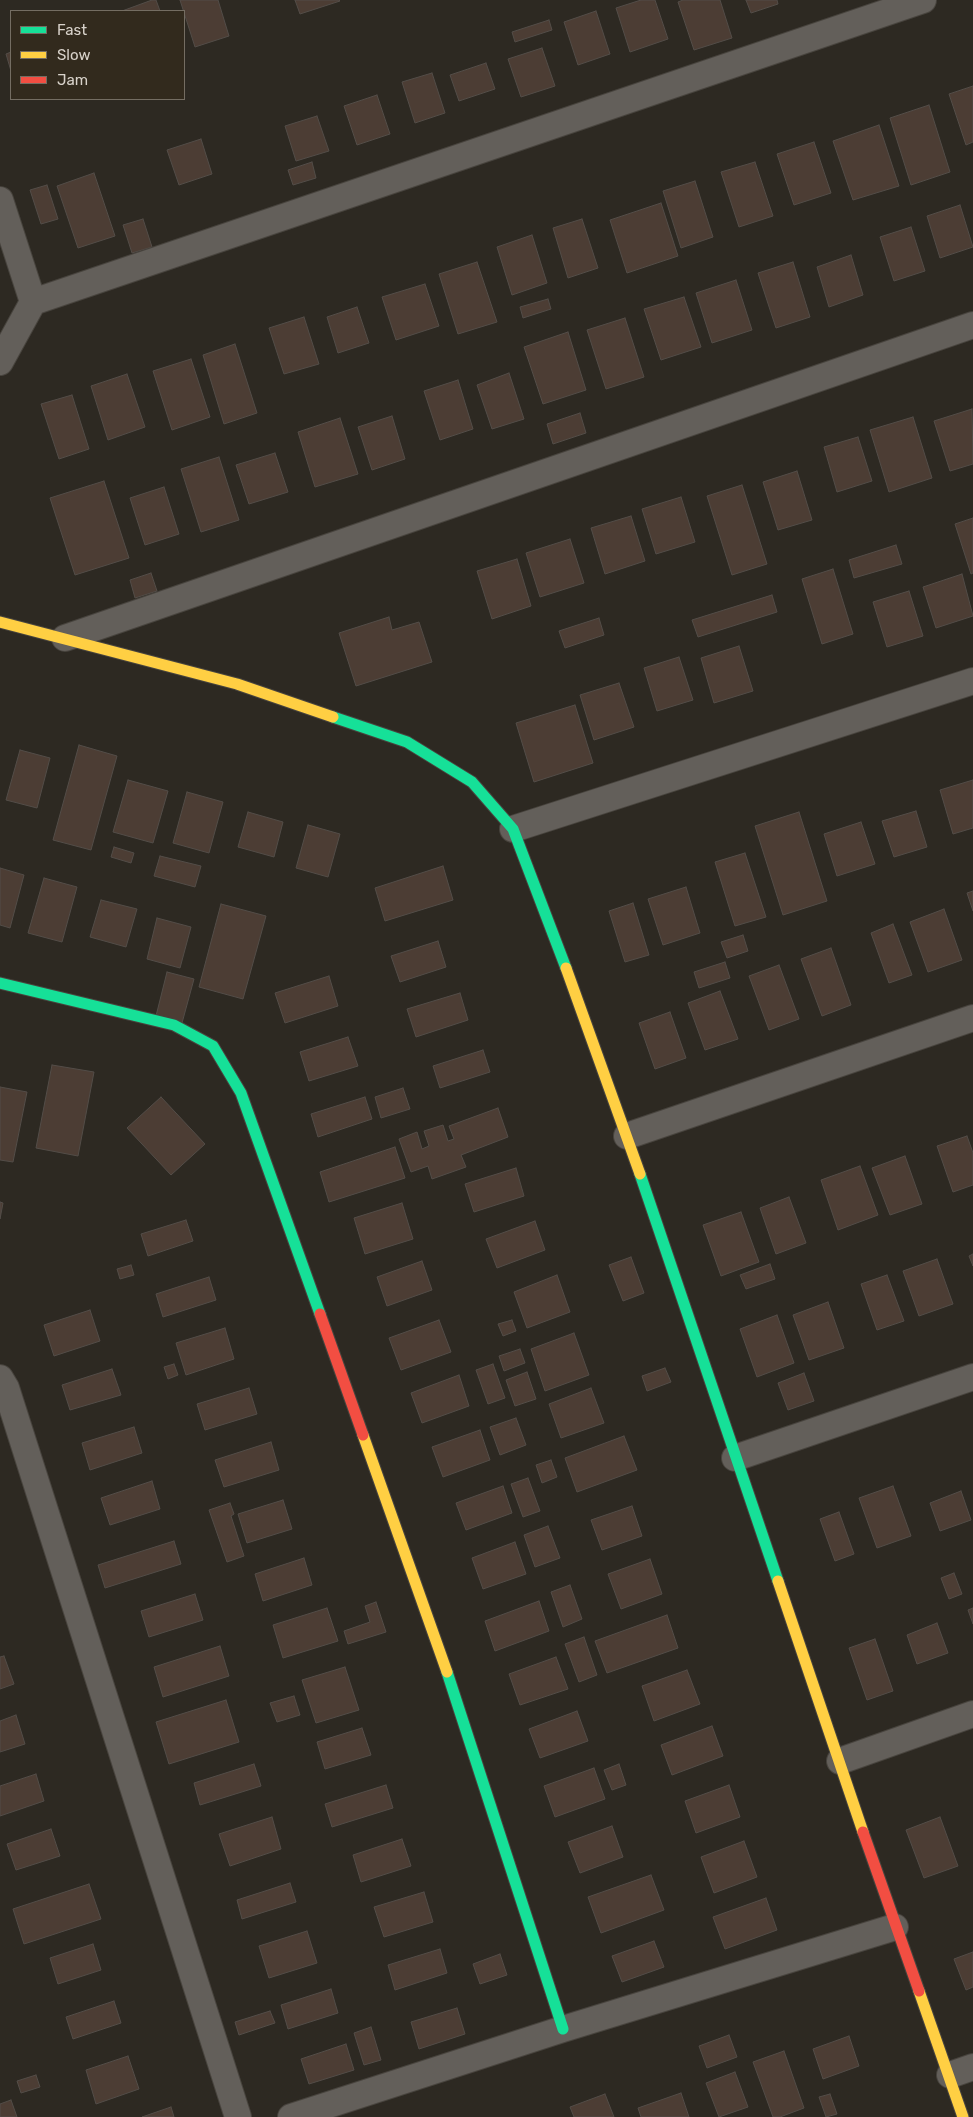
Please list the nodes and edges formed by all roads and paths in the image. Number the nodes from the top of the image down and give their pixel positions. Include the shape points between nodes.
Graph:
1 (923, 0) edge
2 (0, 200) edge
3 (33, 302) junction
4 (973, 325) edge
5 (0, 362) edge
6 (0, 622) edge
7 (65, 638) junction
8 (973, 681) edge
9 (513, 829) junction
10 (0, 984) edge
11 (973, 1018) edge
12 (627, 1136) junction
13 (973, 1377) edge
14 (0, 1378) edge
15 (735, 1458) junction
16 (973, 1714) edge
17 (840, 1761) junction
18 (895, 1927) junction
19 (563, 2029) junction
20 (962, 2071) edge
21 (238, 2117) edge
22 (291, 2117) edge
23 (963, 2117) edge

1 - 3 street
2 - 3 street
3 - 5 street
4 - 7 street
6 - 7 street
7 - 9 street via 237,684 407,742 472,782
8 - 9 street
9 - 12 street
10 - 19 street via 174,1025 213,1046 242,1093 438,1643
11 - 12 street
12 - 15 street
13 - 15 street
14 - 21 street via 6,1388
15 - 17 street
16 - 17 street
17 - 18 street
18 - 19 street
18 - 20 street
19 - 22 street
20 - 23 street

